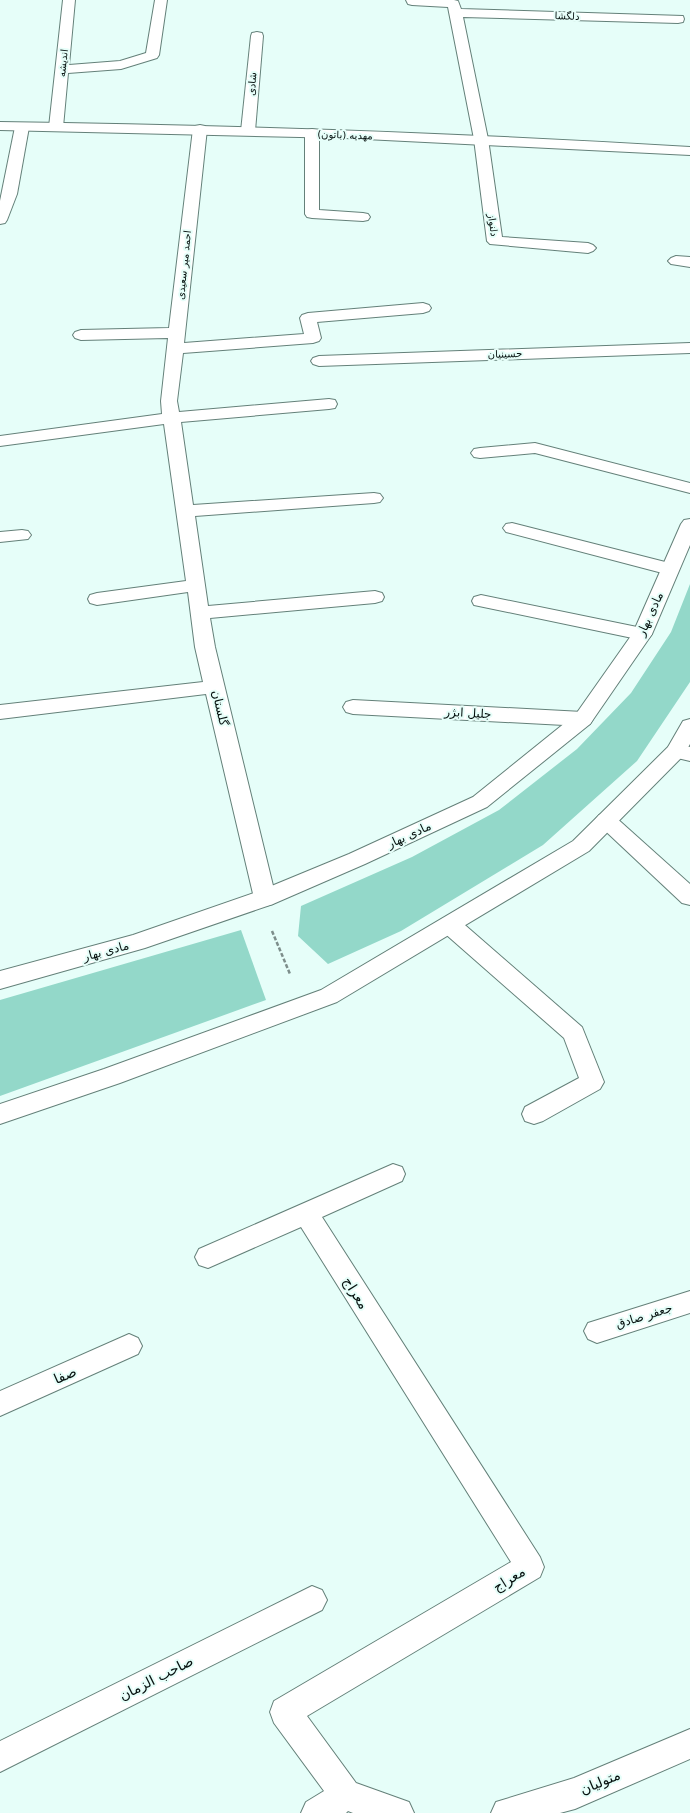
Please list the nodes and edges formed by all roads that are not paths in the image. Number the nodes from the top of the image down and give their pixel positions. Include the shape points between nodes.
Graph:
1 (69, 0) edge
2 (161, 0) edge
3 (412, 1) dead end
4 (456, 13) junction
5 (678, 19) dead end
6 (257, 36) dead end
7 (62, 69) junction
8 (0, 126) edge
9 (22, 127) junction
10 (56, 127) junction
11 (200, 129) junction
12 (248, 131) junction
13 (312, 133) junction
14 (481, 139) junction
15 (690, 151) edge
16 (363, 217) dead end
17 (0, 220) edge
18 (588, 248) dead end
19 (423, 308) dead end
20 (81, 335) dead end
21 (176, 341) junction
22 (690, 348) edge
23 (319, 361) dead end
24 (328, 404) dead end
25 (170, 410) junction
26 (0, 441) edge
27 (480, 454) dead end
28 (690, 488) edge
29 (374, 498) dead end
30 (185, 511) junction
31 (690, 524) edge
32 (512, 528) dead end
33 (22, 535) dead end
34 (0, 537) edge
35 (670, 569) junction
36 (196, 585) junction
37 (375, 597) dead end
38 (97, 598) dead end
39 (480, 601) dead end
40 (200, 613) junction
41 (642, 634) junction
42 (215, 687) junction
43 (353, 708) dead end
44 (0, 712) edge
45 (583, 719) junction
46 (690, 726) edge
47 (683, 752) edge
48 (606, 820) junction
49 (690, 897) edge
50 (265, 898) junction
51 (450, 925) junction
52 (0, 980) edge
53 (0, 1114) edge
54 (534, 1114) dead end
55 (393, 1174) dead end
56 (306, 1213) junction
57 (208, 1257) dead end
58 (690, 1302) edge
59 (597, 1331) dead end
60 (130, 1346) dead end
61 (0, 1404) edge
62 (312, 1600) dead end
63 (690, 1744) edge
64 (0, 1757) edge
65 (346, 1795) junction
66 (317, 1813) edge
67 (398, 1813) edge
68 (507, 1813) edge

1 - 7 street, اندیشه
2 - 7 street via 152,56 121,65
3 - 4 street via 454,4
4 - 5 street, دلگشا
4 - 14 street
6 - 12 street, شادی
7 - 10 street, اندیشه
8 - 9 street, مهدیه (باتون)
9 - 10 street, مهدیه (باتون)
9 - 17 street via 10,194
10 - 11 street, مهدیه (باتون)
11 - 12 street, مهدیه (باتون)
11 - 21 street, احمد میر سعیدی
12 - 13 street, مهدیه (باتون)
13 - 14 street, مهدیه (باتون)
13 - 16 street via 312,214
14 - 15 street, مهدیه (باتون)
14 - 18 street, دلنواز via 495,241
19 - 21 street via 308,318 313,338
20 - 21 street
21 - 25 street, احمد میر سعیدی
22 - 23 street, حسینیان
24 - 25 street
25 - 26 street
25 - 30 street, گلستان
27 - 28 street via 535,448
29 - 30 street
30 - 36 street, گلستان
31 - 35 street, مادی بهار
32 - 35 street
33 - 34 street
35 - 41 street, مادی بهار
36 - 38 street
36 - 40 street, گلستان
37 - 40 street
39 - 41 street
40 - 42 street, گلستان
41 - 45 street, مادی بهار
42 - 44 street
42 - 50 street, گلستان
43 - 45 street, جلیل ابژر
45 - 50 street, مادی بهار via 480,802
46 - 47 street
47 - 48 street
48 - 49 street
48 - 51 street via 581,846
50 - 52 street, مادی بهار via 137,942
51 - 53 street via 329,996 112,1076
51 - 54 street via 574,1034 592,1082
55 - 56 street
56 - 57 street
56 - 65 street, معراج via 530,1567 285,1712
58 - 59 street, جعفر صادق
60 - 61 street, صفا
62 - 64 street, صاحب الزمان
63 - 68 street, متولیان via 575,1793
65 - 66 street
65 - 67 street

